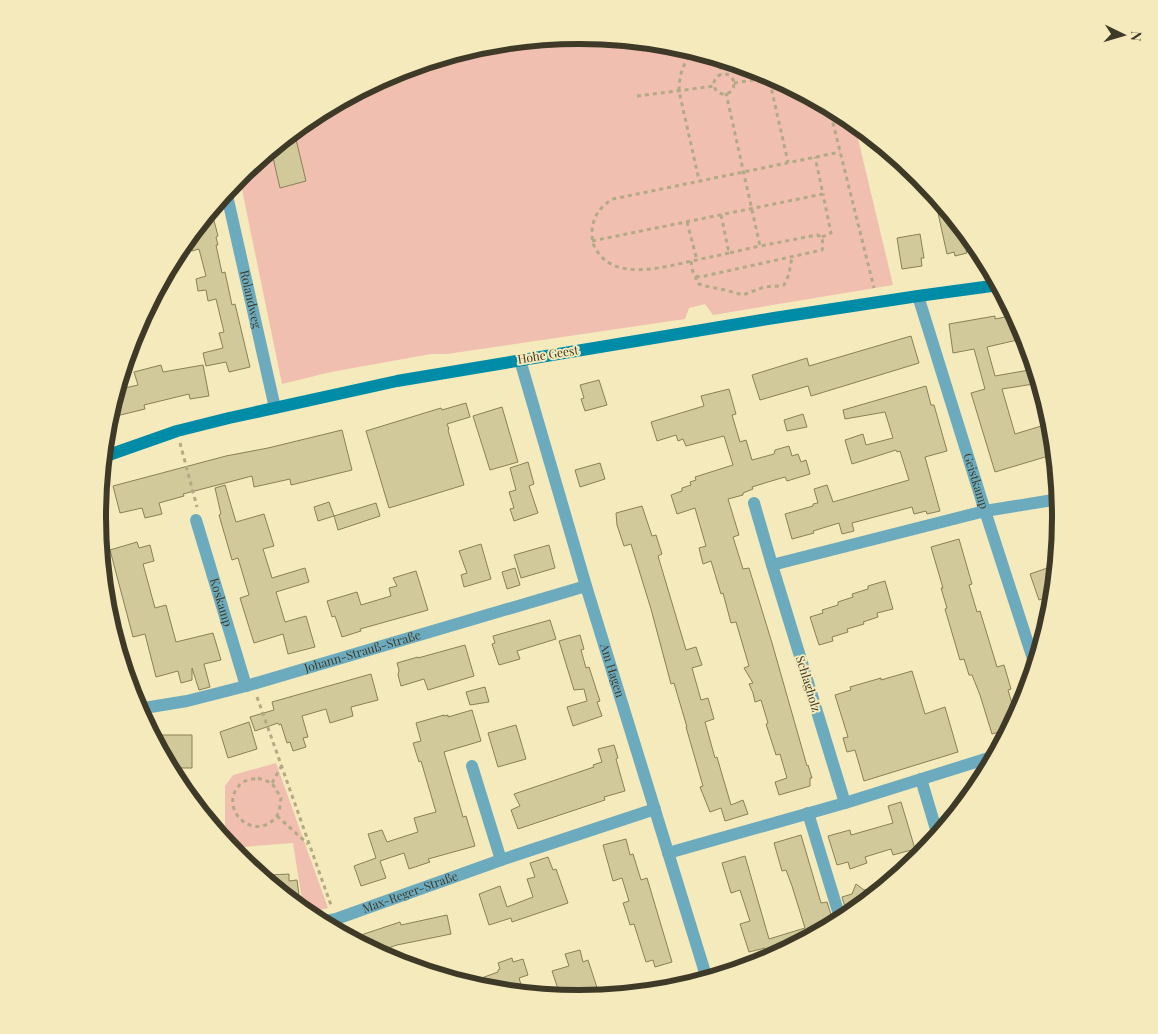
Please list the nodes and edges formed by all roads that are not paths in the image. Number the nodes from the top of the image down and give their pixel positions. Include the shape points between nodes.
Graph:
1 (228, 200) edge
2 (992, 286) edge
3 (918, 296) junction
4 (520, 360) junction
5 (274, 408) junction
6 (110, 455) edge
7 (1051, 500) edge
8 (754, 503) dead end
9 (985, 511) junction
10 (196, 520) road end
11 (772, 565) junction
12 (586, 586) junction
13 (1031, 654) edge
14 (250, 685) junction
15 (146, 708) edge
16 (986, 759) edge
17 (472, 766) dead end
18 (921, 779) junction
19 (845, 803) junction
20 (655, 809) junction
21 (808, 813) junction
22 (936, 828) edge
23 (668, 853) junction
24 (500, 860) junction
25 (838, 912) edge
26 (331, 920) edge
27 (705, 973) edge

1 - 5 street, Rolandweg
2 - 3 street, Hohe Geest
3 - 4 street, Hohe Geest
3 - 9 street, Geistkamp
4 - 5 street, Hohe Geest via 397,381
4 - 12 street, Am Hagen
5 - 6 street, Hohe Geest via 177,431
7 - 9 street
8 - 11 street, Schlagholz
9 - 11 street
9 - 13 street, Geistkamp
10 - 14 street, Koskamp
11 - 19 street, Schlagholz
12 - 14 street, Johann-Strauß-Straße
12 - 20 street, Am Hagen
14 - 15 street, Johann-Strauß-Straße
16 - 18 street
17 - 24 street
18 - 19 street
18 - 22 street
19 - 21 street
20 - 23 street, Am Hagen
20 - 24 street, Max-Reger-Straße
21 - 23 street
21 - 25 street
23 - 27 street, Am Hagen
24 - 26 street, Max-Reger-Straße

